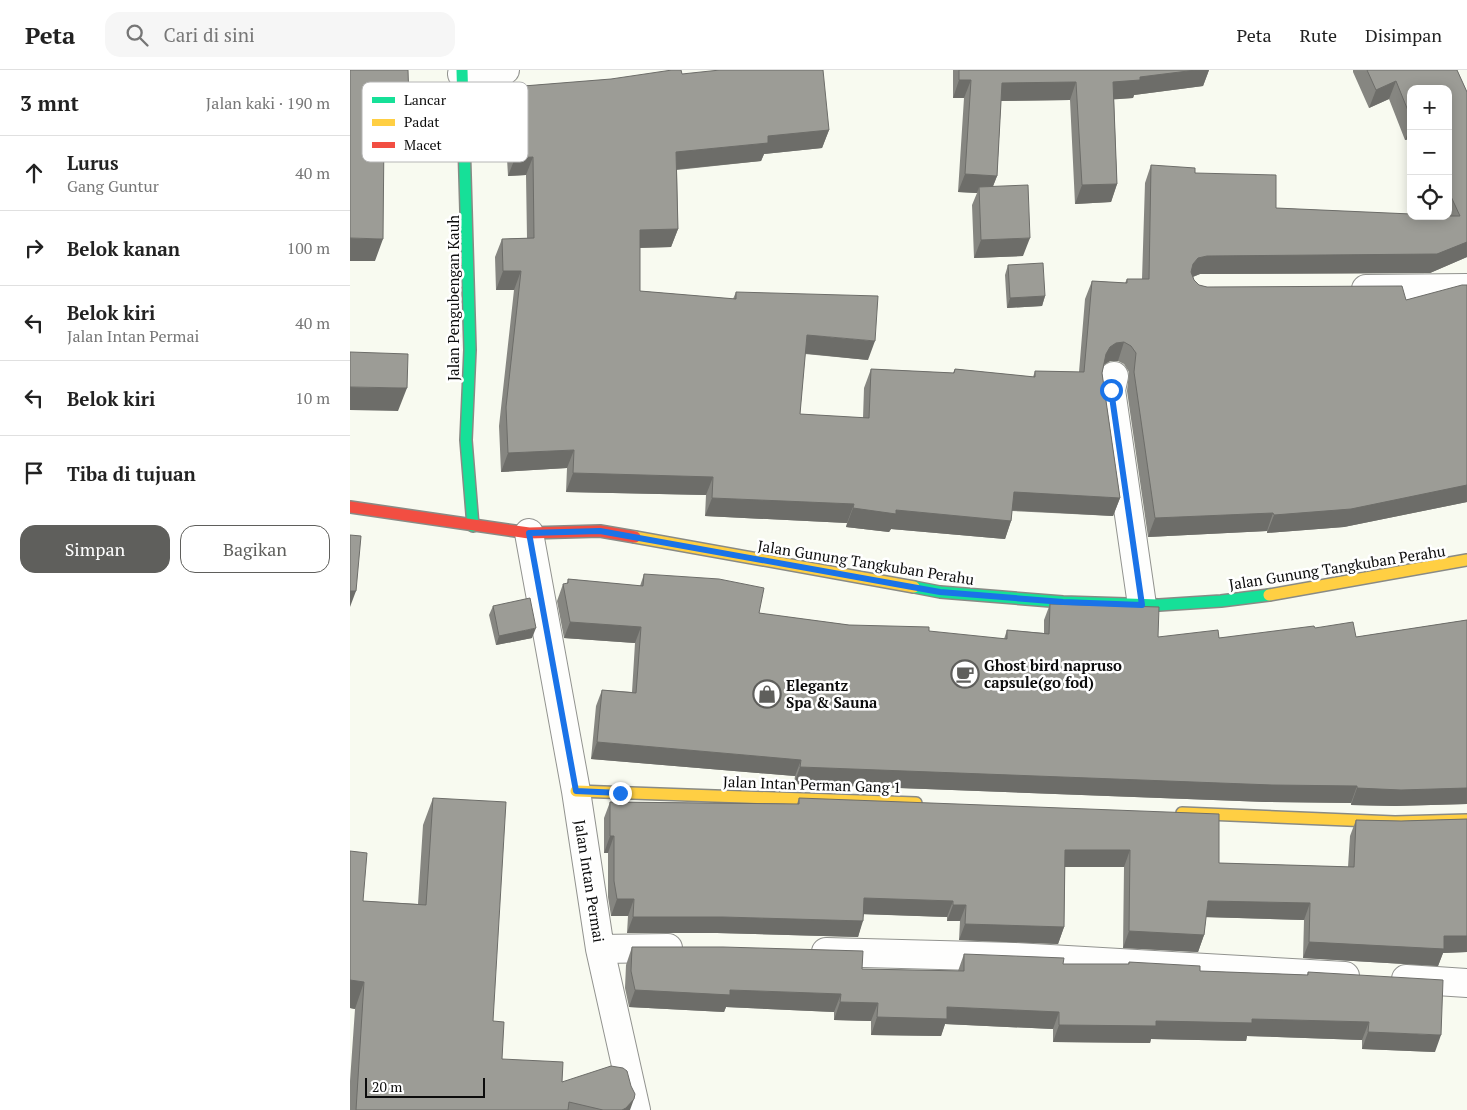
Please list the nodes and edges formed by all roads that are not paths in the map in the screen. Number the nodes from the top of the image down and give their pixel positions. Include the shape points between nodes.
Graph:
1 (505, 70) edge
2 (462, 72) edge
3 (465, 162) edge
4 (1467, 288) edge
5 (1339, 289) edge
6 (1114, 376) dead end
7 (350, 507) edge
8 (474, 526) junction
9 (529, 533) junction
10 (1467, 560) edge
11 (1142, 605) junction
12 (576, 791) junction
13 (930, 804) edge
14 (1168, 813) edge
15 (1467, 820) edge
16 (689, 948) edge
17 (600, 949) junction
18 (797, 951) edge
19 (1467, 984) edge
20 (636, 1110) edge

1 - 2 street
3 - 8 main road, Jalan Pengubengan Kauh via 470,350 466,440
4 - 5 street
6 - 11 street via 1111,390
7 - 8 main road, Jalan Gunung Tangkuban Perahu
8 - 9 main road, Jalan Gunung Tangkuban Perahu
9 - 11 main road, Jalan Gunung Tangkuban Perahu via 600,531 940,592
9 - 12 street, Jalan Intan Permai
10 - 11 main road, Jalan Gunung Tangkuban Perahu via 1287,593 1221,601
12 - 13 main road, Jalan Intan Perman Gang 1
12 - 17 street, Jalan Intan Permai
14 - 15 main road via 1395,822
16 - 17 street
17 - 20 street, Jalan Intan Permai
18 - 19 street via 1014,957

